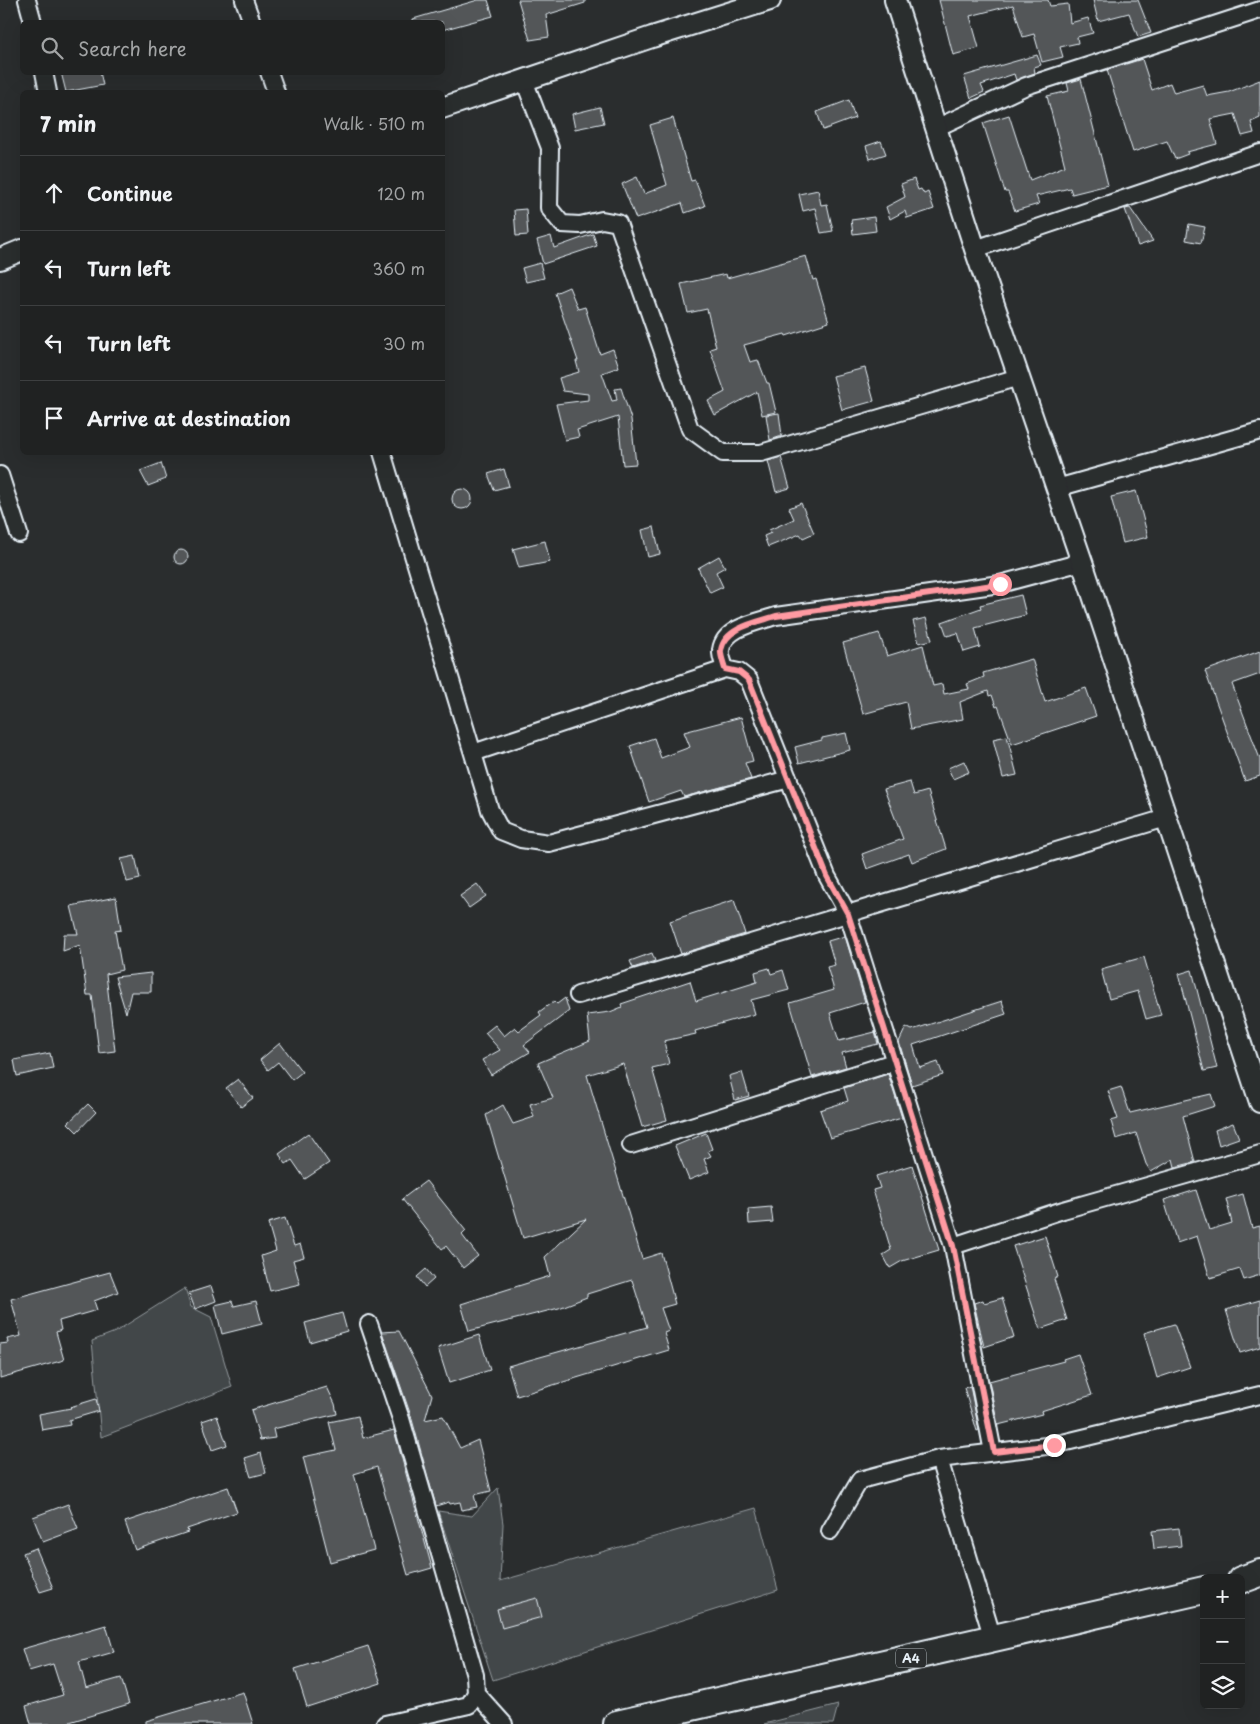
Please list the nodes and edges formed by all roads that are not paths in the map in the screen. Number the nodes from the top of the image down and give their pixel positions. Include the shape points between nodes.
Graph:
1 (27, 0) edge
2 (244, 0) edge
3 (770, 0) edge
4 (895, 0) edge
5 (1260, 10) edge
6 (32, 20) edge
7 (251, 20) edge
8 (45, 75) edge
9 (270, 75) edge
10 (524, 80) junction
11 (48, 90) edge
12 (275, 90) edge
13 (445, 107) edge
14 (936, 128) junction
15 (1260, 153) edge
16 (975, 249) junction
17 (20, 251) edge
18 (0, 259) edge
19 (1019, 377) junction
20 (1260, 430) edge
21 (383, 455) edge
22 (0, 475) edge
23 (1057, 488) junction
24 (20, 534) dead end
25 (1082, 562) junction
26 (725, 669) junction
27 (473, 753) junction
28 (789, 779) junction
29 (1166, 818) junction
30 (848, 914) junction
31 (578, 995) dead end
32 (894, 1062) junction
33 (1260, 1102) edge
34 (631, 1145) dead end
35 (1260, 1154) edge
36 (953, 1246) junction
37 (368, 1324) dead end
38 (1260, 1395) edge
39 (994, 1452) junction
40 (939, 1459) junction
41 (830, 1531) dead end
42 (1260, 1573) edge
43 (1245, 1579) edge
44 (1200, 1591) edge
45 (993, 1639) junction
46 (476, 1693) junction
47 (391, 1723) edge
48 (504, 1724) edge
49 (617, 1724) edge

1 - 6 street
2 - 7 street
3 - 10 street
4 - 14 street
5 - 14 street via 1026,86
8 - 11 street
9 - 12 street
10 - 13 street
10 - 19 street via 550,148 549,208 562,224 580,225 602,220 618,224 690,429 723,453 761,452
14 - 16 street
15 - 16 street
16 - 19 street
17 - 18 street
19 - 23 street
20 - 23 street
21 - 27 street
22 - 24 street
23 - 25 street
25 - 26 street via 1000,584 776,616 743,627 726,637 721,650
25 - 29 street
26 - 27 street
26 - 28 street via 739,672 749,680
27 - 28 street via 490,810 501,831 521,839 548,843
28 - 30 street via 827,876
29 - 30 street
29 - 33 street
30 - 31 street
30 - 32 street
32 - 34 street
32 - 36 street
35 - 36 street via 1063,1210
36 - 39 street
37 - 46 street via 401,1419 475,1675
38 - 39 street via 1054,1445
39 - 40 street
40 - 41 street via 860,1480
40 - 45 street
42 - 43 highway
44 - 45 highway, A4
45 - 49 highway, A4
46 - 47 street via 469,1705
46 - 48 street

